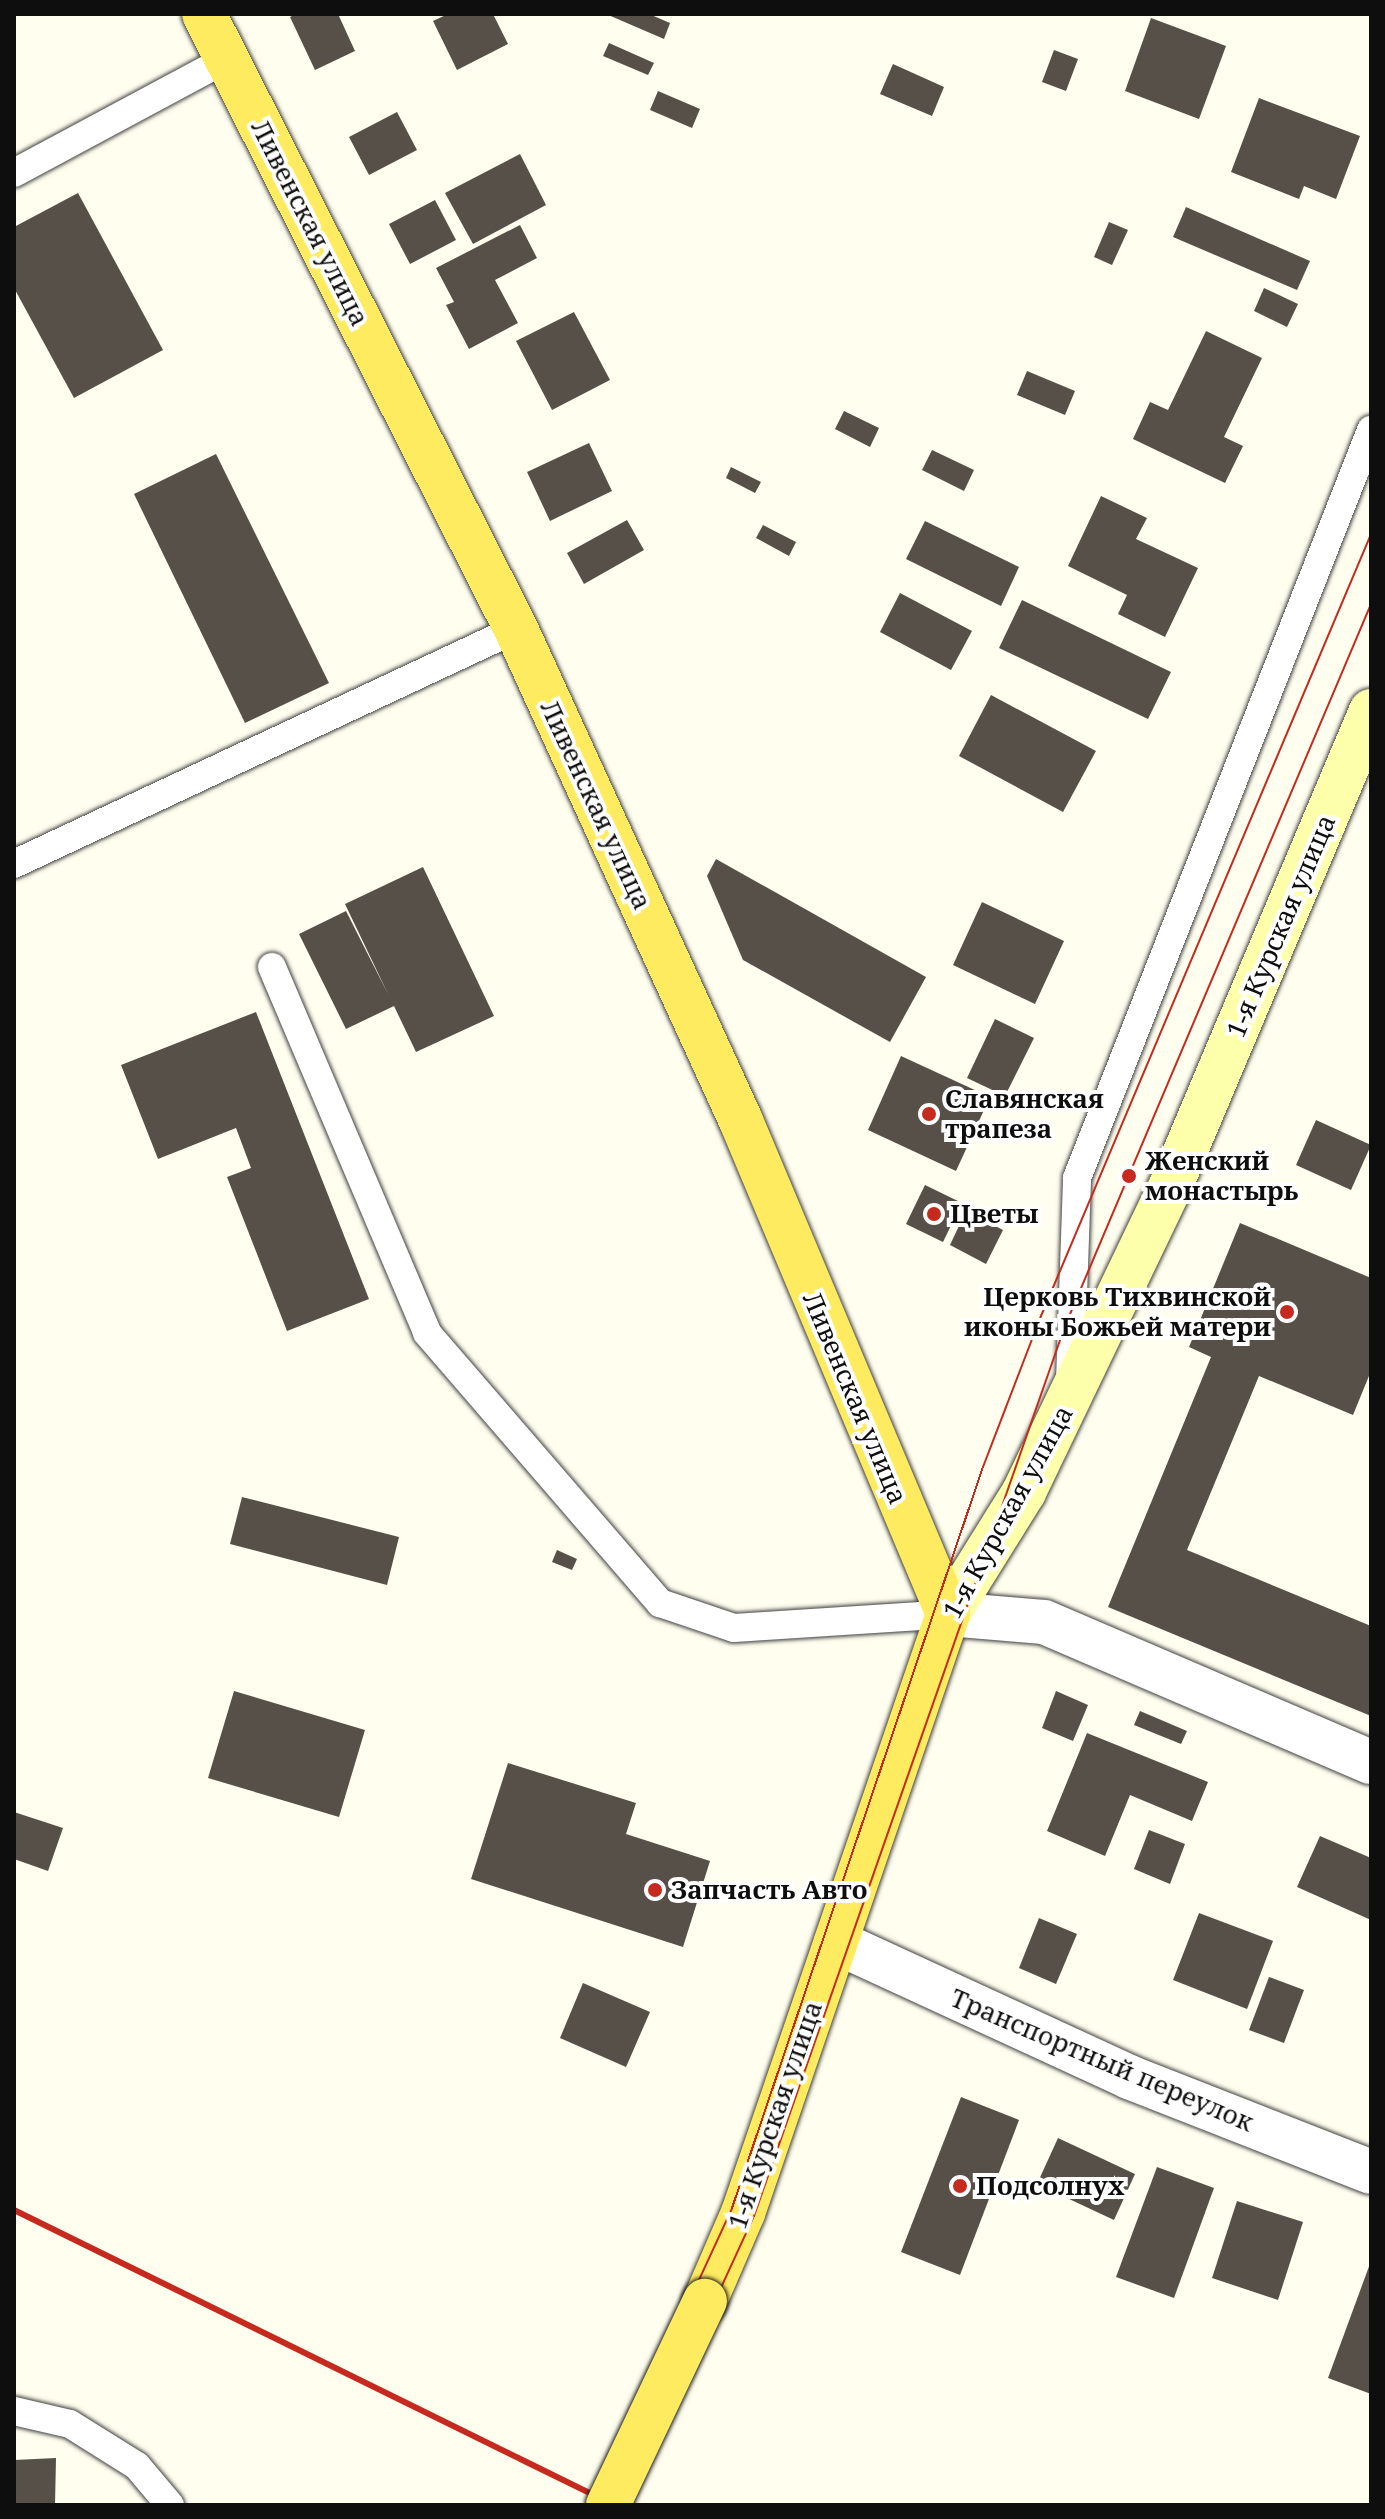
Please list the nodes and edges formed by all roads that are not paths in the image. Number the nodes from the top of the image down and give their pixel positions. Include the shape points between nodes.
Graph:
1 (204, 14) edge
2 (227, 59) junction
3 (17, 163) edge
4 (1371, 430) edge
5 (516, 629) junction
6 (1371, 711) edge
7 (14, 864) edge
8 (272, 967) dead end
9 (1069, 1403) junction
10 (948, 1614) junction
11 (1371, 1762) edge
12 (836, 1942) junction
13 (1371, 2172) edge
14 (14, 2411) edge
15 (170, 2505) edge
16 (608, 2505) edge

1 - 2 main road, Ливенская улица
2 - 3 lane
2 - 5 main road, Ливенская улица
4 - 9 lane via 1077,1178
5 - 7 lane
5 - 10 main road, Ливенская улица via 741,1121
6 - 9 street, 1-я Курская улица via 1169,1190
8 - 10 lane via 427,1333 660,1603 734,1628
9 - 10 street, 1-я Курская улица via 1024,1492
10 - 11 street via 1044,1622
10 - 12 main road, 1-я Курская улица
12 - 13 street, Транспортный переулок via 1129,2077
12 - 16 main road, 1-я Курская улица, bridge via 743,2213
14 - 15 lane via 70,2424 137,2466

